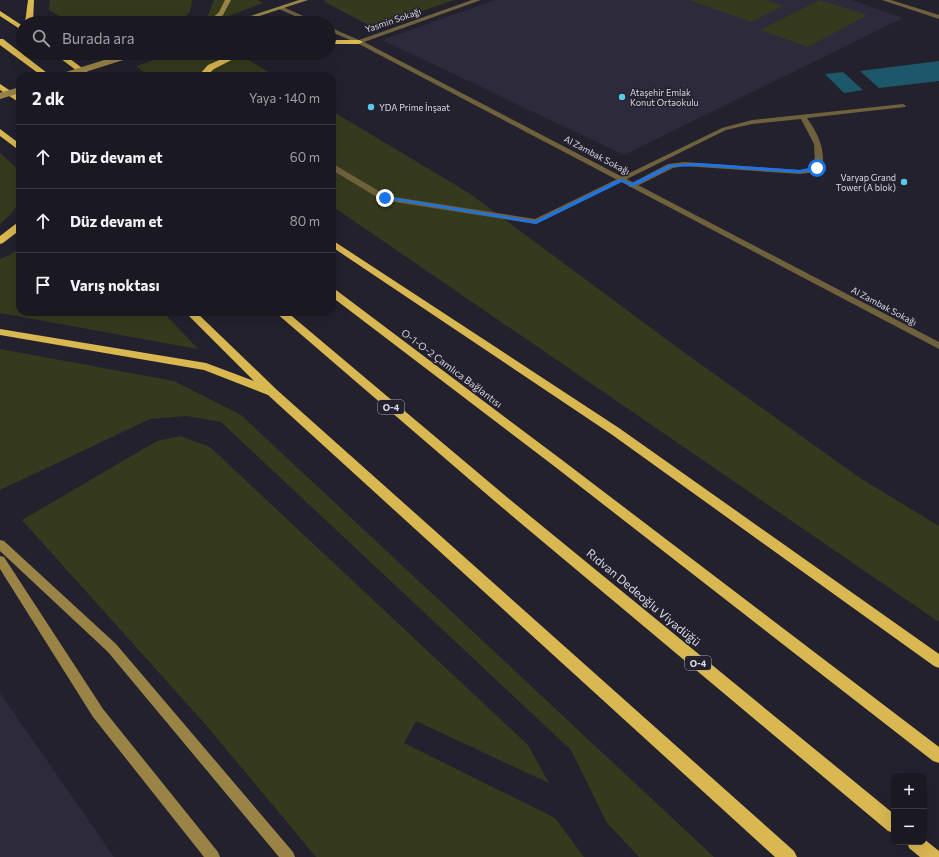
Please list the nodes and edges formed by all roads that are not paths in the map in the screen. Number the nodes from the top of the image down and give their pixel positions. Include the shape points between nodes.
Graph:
1 (31, 0) edge
2 (228, 0) edge
3 (304, 0) edge
4 (478, 0) edge
5 (885, 0) edge
6 (281, 8) junction
7 (0, 13) edge
8 (30, 16) edge
9 (219, 16) edge
10 (255, 16) edge
11 (300, 16) edge
12 (939, 17) edge
13 (16, 24) edge
14 (336, 32) edge
15 (0, 41) edge
16 (336, 42) edge
17 (358, 42) junction
18 (16, 53) edge
19 (26, 60) edge
20 (67, 60) edge
21 (114, 60) edge
22 (226, 60) edge
23 (42, 72) edge
24 (76, 72) edge
25 (83, 72) edge
26 (206, 72) edge
27 (0, 86) edge
28 (16, 91) edge
29 (0, 96) edge
30 (16, 98) edge
31 (903, 106) dead end
32 (803, 117) junction
33 (0, 132) edge
34 (16, 145) edge
35 (684, 149) junction
36 (699, 165) junction
37 (336, 169) edge
38 (622, 180) junction
39 (632, 185) junction
40 (16, 228) edge
41 (0, 241) edge
42 (336, 246) edge
43 (336, 295) edge
44 (194, 316) edge
45 (285, 316) edge
46 (0, 332) edge
47 (939, 346) edge
48 (273, 393) junction
49 (0, 544) edge
50 (0, 560) edge
51 (939, 662) edge
52 (939, 756) edge
53 (891, 823) edge
54 (919, 845) edge
55 (213, 857) edge
56 (288, 857) edge
57 (788, 857) edge
58 (933, 857) edge

1 - 8 highway
2 - 9 main road
3 - 6 main road
4 - 17 street, Yasmin Sokağı
5 - 12 street
6 - 10 main road
6 - 11 street
7 - 13 highway
14 - 17 street, Al Zambak Sokağı
15 - 18 highway
16 - 17 highway
17 - 38 street, Al Zambak Sokağı
19 - 23 highway
20 - 25 highway
21 - 24 main road, bridge
22 - 26 highway
27 - 30 highway
28 - 29 main road, bridge
31 - 32 street
32 - 35 street via 752,122 724,128
32 - 36 street via 817,138 820,149 819,165 812,170 800,172
33 - 34 highway
35 - 36 street via 684,156
35 - 38 street
36 - 39 street via 671,166
37 - 38 street via 385,198 536,222
38 - 39 street, Al Zambak Sokağı
39 - 47 street, Al Zambak Sokağı
40 - 41 highway
42 - 51 highway via 615,431
43 - 52 highway, O-1-O-2 Çamlıca Bağlantısı
44 - 48 highway
45 - 53 highway, Rıdvan Dedeoğlu Viyadüğü / O-4 via 503,501
46 - 48 highway via 206,367
48 - 57 highway
49 - 56 main road via 112,648
50 - 55 main road via 98,713
54 - 58 highway

